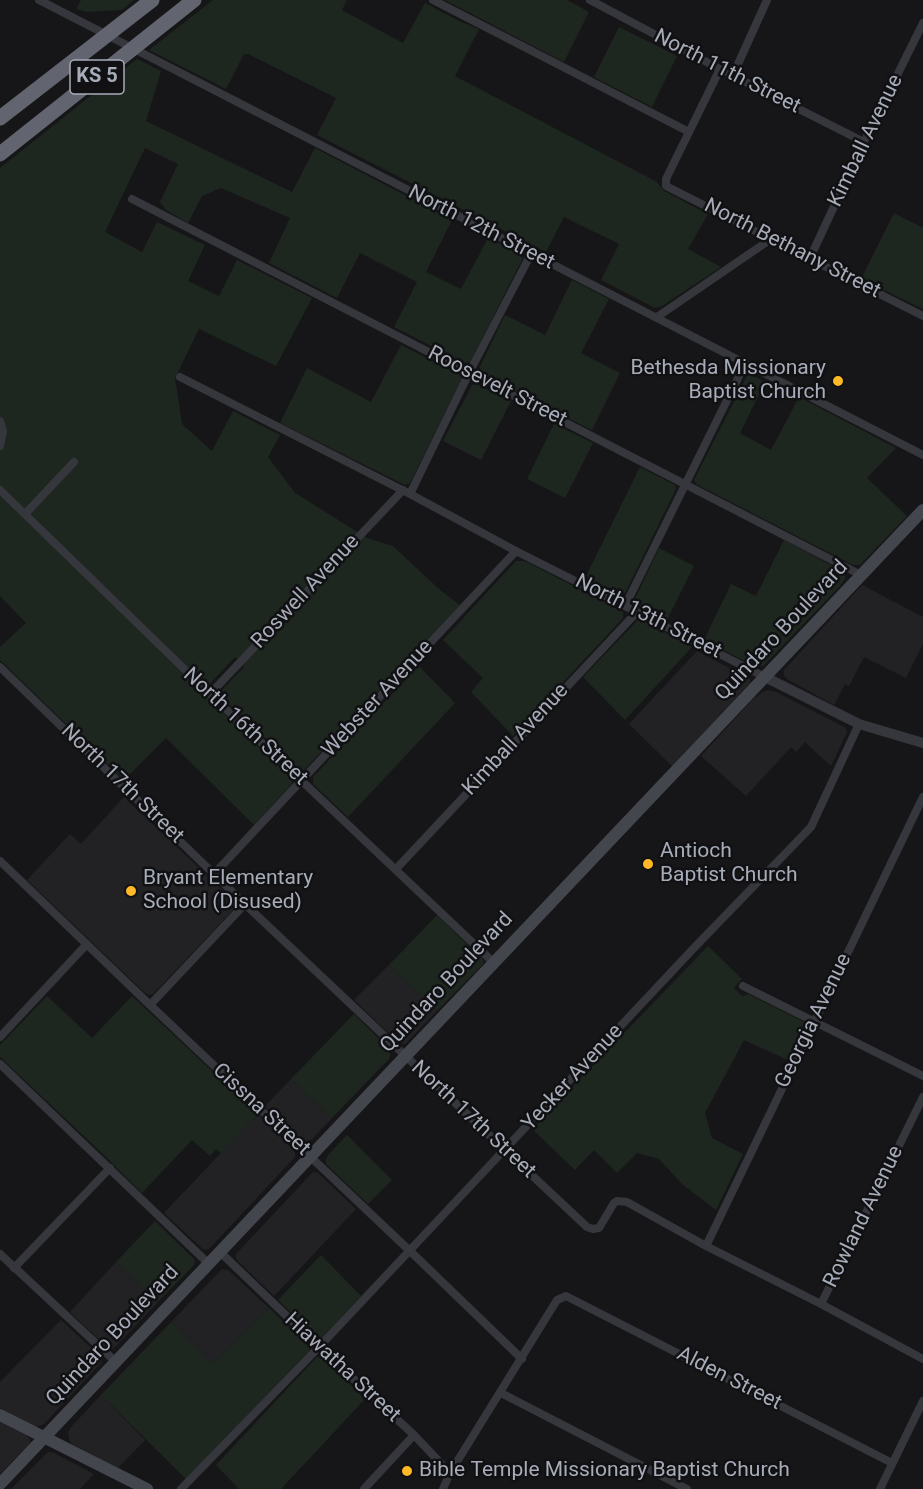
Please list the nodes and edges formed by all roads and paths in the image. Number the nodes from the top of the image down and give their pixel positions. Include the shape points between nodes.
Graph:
1 (39, 0) edge
2 (152, 0) edge
3 (194, 0) edge
4 (433, 0) edge
5 (590, 0) edge
6 (767, 0) edge
7 (923, 23) edge
8 (921, 34) edge
9 (720, 69) junction
10 (733, 75) junction
11 (0, 118) edge
12 (689, 132) junction
13 (864, 142) junction
14 (0, 154) edge
15 (132, 199) dead end
16 (771, 239) junction
17 (531, 254) junction
18 (810, 258) junction
19 (923, 316) edge
20 (657, 317) junction
21 (745, 364) junction
22 (469, 373) junction
23 (180, 377) dead end
24 (0, 422) edge
25 (0, 446) edge
26 (923, 455) edge
27 (74, 462) dead end
28 (685, 484) junction
29 (0, 489) edge
30 (406, 492) junction
31 (923, 510) edge
32 (26, 513) junction
33 (516, 551) junction
34 (861, 575) junction
35 (626, 606) junction
36 (637, 612) junction
37 (0, 666) edge
38 (765, 677) junction
39 (210, 694) junction
40 (859, 724) junction
41 (923, 743) edge
42 (302, 781) junction
43 (923, 797) edge
44 (0, 861) edge
45 (396, 869) junction
46 (214, 874) junction
47 (245, 904) junction
48 (87, 944) junction
49 (493, 962) junction
50 (743, 986) dead end
51 (150, 1005) junction
52 (814, 1021) junction
53 (0, 1037) edge
54 (405, 1056) junction
55 (0, 1064) edge
56 (923, 1076) edge
57 (923, 1097) edge
58 (505, 1150) junction
59 (310, 1157) junction
60 (110, 1168) junction
61 (706, 1246) junction
62 (410, 1251) junction
63 (220, 1252) junction
64 (0, 1254) edge
65 (209, 1264) junction
66 (14, 1268) junction
67 (821, 1304) junction
68 (319, 1347) junction
69 (522, 1359) junction
70 (923, 1359) edge
71 (116, 1362) junction
72 (501, 1393) junction
73 (923, 1401) edge
74 (0, 1415) edge
75 (414, 1435) junction
76 (44, 1438) junction
77 (892, 1463) junction
78 (450, 1473) junction
79 (0, 1484) edge
80 (147, 1489) edge
81 (181, 1489) edge
82 (364, 1489) edge
83 (443, 1489) edge
84 (687, 1489) edge
85 (880, 1489) edge

1 - 17 street, North 12th Street
2 - 11 highway, KS 5
3 - 14 highway, KS 5
4 - 12 street
5 - 9 street, North 11th Street
6 - 10 street
7 - 8 street, Kimball Avenue
8 - 13 street, Kimball Avenue
9 - 10 street, North 11th Street
9 - 12 street
10 - 13 street, North 11th Street
12 - 16 street, North Bethany Street via 666,186
13 - 18 street, Kimball Avenue
15 - 22 street, Roosevelt Street
16 - 18 street, North Bethany Street
16 - 20 street
17 - 20 street, North 12th Street
17 - 22 street, Roswell Avenue
18 - 19 street, North Bethany Street
20 - 21 street, North 12th Street
21 - 26 street, North 12th Street
21 - 28 street
22 - 28 street, Roosevelt Street
22 - 30 street, Roswell Avenue
23 - 30 street, North 13th Street
24 - 25 street
27 - 32 street
28 - 34 street, Roosevelt Street
28 - 35 street
29 - 32 street, North 16th Street
30 - 33 street, North 13th Street
30 - 39 street, Roswell Avenue
31 - 34 main road, Quindaro Boulevard
32 - 39 street, North 16th Street
33 - 35 street, North 13th Street
33 - 42 street, Webster Avenue
34 - 38 main road, Quindaro Boulevard
35 - 36 street, North 13th Street
36 - 38 street, North 13th Street
36 - 45 street, Kimball Avenue
37 - 46 street, North 17th Street
38 - 40 street, North 13th Street
38 - 49 main road, Quindaro Boulevard
39 - 42 street, North 16th Street
40 - 41 street, North 13th Street
40 - 58 street, Yecker Avenue via 811,827
42 - 45 street, North 16th Street
42 - 46 street, Webster Avenue
43 - 52 street, Georgia Avenue
44 - 48 street, Cissna Street
45 - 49 street, North 16th Street
46 - 47 street, North 17th Street
47 - 51 street
47 - 54 street, North 17th Street
48 - 51 street, Cissna Street
48 - 53 street
49 - 54 main road, Quindaro Boulevard
50 - 52 street
51 - 59 street, Cissna Street
52 - 56 street
52 - 61 street, Georgia Avenue
54 - 58 street, North 17th Street
54 - 59 main road, Quindaro Boulevard
55 - 60 street
57 - 67 street, Rowland Avenue
58 - 61 street, North 17th Street via 593,1230 599,1228 614,1203 620,1201
58 - 62 street, Yecker Avenue
59 - 62 street, Cissna Street
59 - 63 main road, Quindaro Boulevard
60 - 65 street
60 - 66 street
61 - 67 street, North 17th Street
62 - 68 street, Yecker Avenue
62 - 69 street, Cissna Street
63 - 65 main road, Quindaro Boulevard
63 - 68 street, Hiawatha Street
64 - 66 street
65 - 71 main road, Quindaro Boulevard
66 - 71 street
67 - 70 street, North 17th Street
68 - 75 street, Hiawatha Street
68 - 81 street, Yecker Avenue
69 - 72 street
69 - 77 street, Alden Street via 557,1300 566,1296
71 - 76 main road, Quindaro Boulevard
72 - 78 street
72 - 84 street
73 - 77 street
74 - 76 main road
75 - 78 street, Hiawatha Street
75 - 82 street
76 - 79 main road, Quindaro Boulevard
76 - 80 main road
77 - 85 street
78 - 83 street

